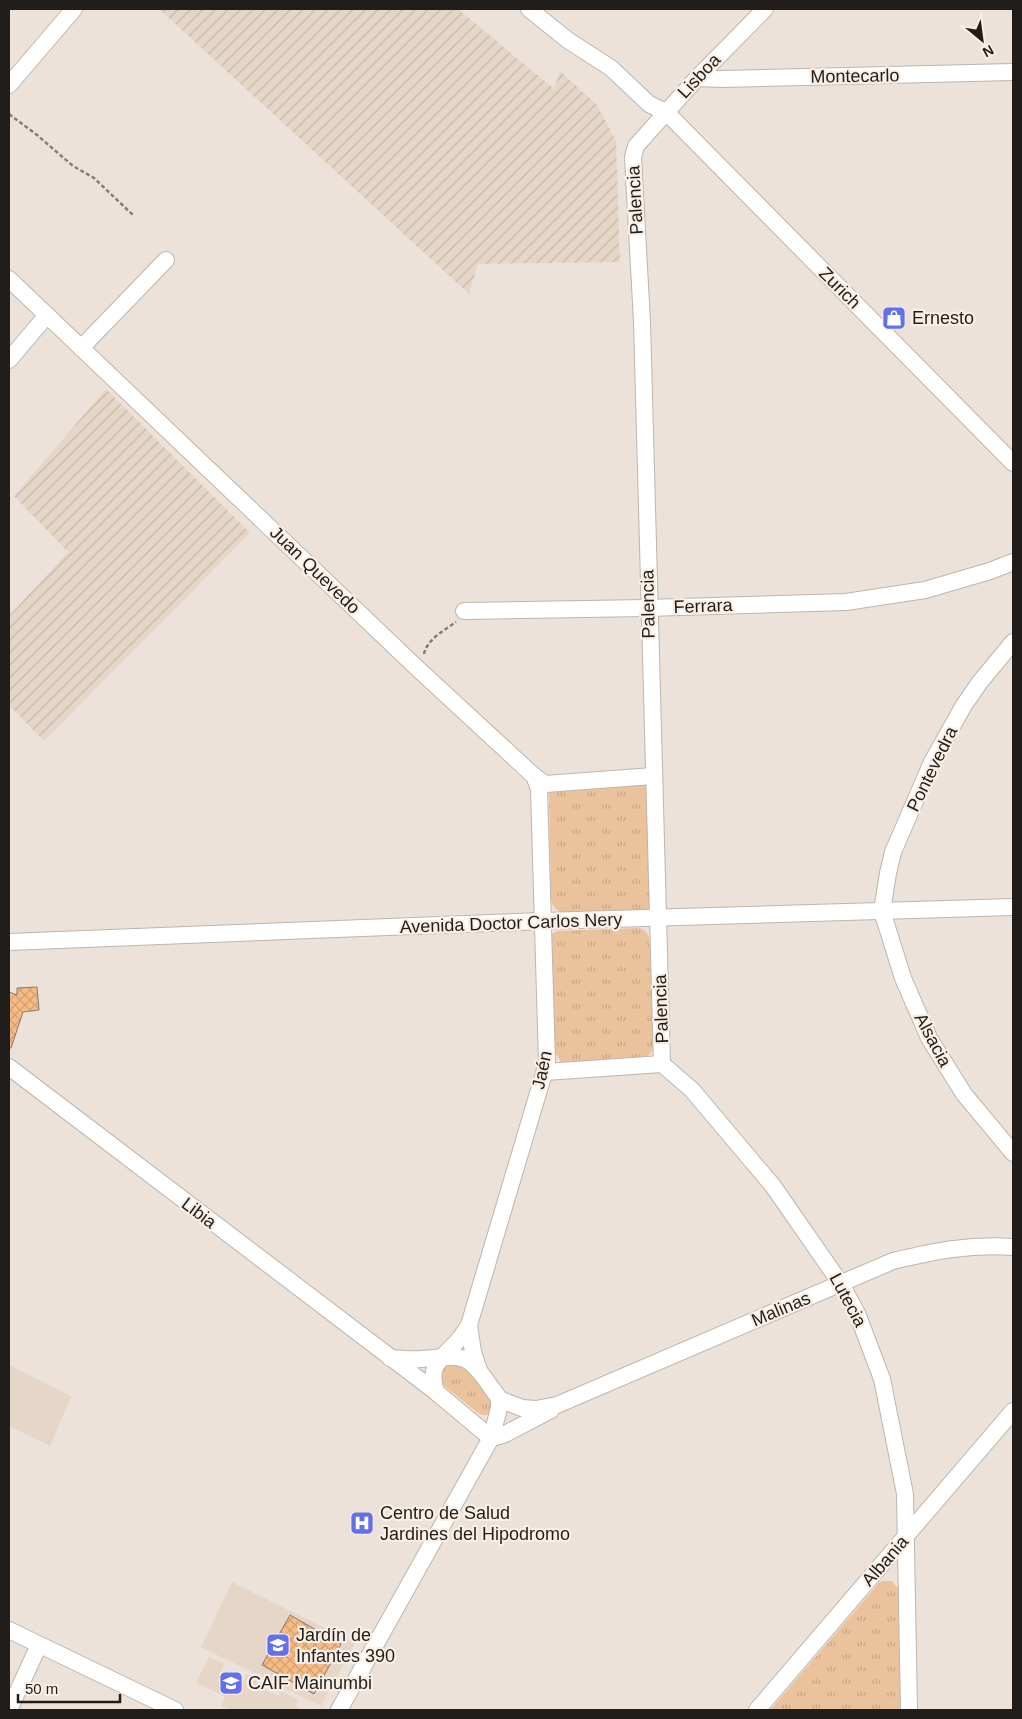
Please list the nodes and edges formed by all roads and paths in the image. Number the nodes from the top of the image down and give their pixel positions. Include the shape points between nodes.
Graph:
1 (74, 9) edge
2 (529, 9) edge
3 (764, 9) edge
4 (1013, 72) edge
5 (697, 78) junction
6 (9, 85) edge
7 (666, 112) junction
8 (9, 114) edge
9 (636, 146) joint
10 (134, 216) dead end
11 (166, 260) dead end
12 (9, 279) edge
13 (47, 315) junction
14 (82, 348) junction
15 (9, 360) edge
16 (1013, 463) edge
17 (1013, 562) edge
18 (648, 608) junction
19 (464, 610) joint
20 (1013, 642) edge
21 (417, 668) junction
22 (534, 776) junction
23 (653, 776) junction
24 (1013, 907) edge
25 (882, 911) junction
26 (658, 918) junction
27 (543, 921) junction
28 (9, 942) edge
29 (662, 1064) junction
30 (9, 1067) edge
31 (545, 1072) junction
32 (1013, 1153) edge
33 (1013, 1247) edge
34 (842, 1284) junction
35 (469, 1325) junction
36 (441, 1356) junction
37 (390, 1358) junction
38 (479, 1370) junction
39 (436, 1392) junction
40 (499, 1399) junction
41 (557, 1405) junction
42 (1013, 1411) edge
43 (491, 1438) junction
44 (906, 1536) junction
45 (9, 1630) edge
46 (39, 1645) junction
47 (9, 1710) edge
48 (175, 1710) edge
49 (339, 1710) edge
50 (757, 1710) edge
51 (909, 1710) edge

1 - 6 street
2 - 7 street, Zurich via 568,42 611,68 649,104
3 - 5 street, Lisboa
4 - 5 street, Montecarlo
5 - 7 street, Lisboa
7 - 9 street, Lisboa
7 - 16 street, Zurich
8 - 10 path via 73,166 94,178
9 - 18 street, Palencia via 632,157 642,322
11 - 14 street
12 - 13 street, Juan Quevedo
13 - 14 street, Juan Quevedo
13 - 15 street
14 - 21 street, Juan Quevedo
17 - 18 street, Ferrara via 925,590 846,602
18 - 19 street, Ferrara
18 - 23 street, Palencia
19 - 21 path via 460,620 443,630 426,647 423,662
20 - 25 street, Pontevedra via 964,705 932,762 893,852
21 - 22 street, Juan Quevedo
22 - 23 street, Juan Quevedo via 545,784
22 - 27 street, Jaén via 539,789
23 - 26 street, Palencia
24 - 25 street, Avenida Doctor Carlos Nery
25 - 26 street, Avenida Doctor Carlos Nery
25 - 32 street, Alsacia via 903,978 929,1038 964,1094
26 - 27 street, Avenida Doctor Carlos Nery
26 - 29 street, Palencia
27 - 28 street, Avenida Doctor Carlos Nery
27 - 31 street, Jaén via 548,1048
29 - 31 street
29 - 34 street, Lutecia via 692,1090 773,1186
30 - 37 street, Libia
31 - 35 street, Jaén
33 - 34 street, Malinas via 984,1245 937,1250 892,1261
34 - 41 street, Malinas
34 - 44 street, Lutecia via 857,1313 882,1379 905,1494
35 - 36 street, Jaén
35 - 38 street, Jaén
36 - 37 street
36 - 38 street via 469,1361
36 - 39 street via 434,1367 432,1380
37 - 39 street, Libia
38 - 40 street
39 - 43 street, Libia
40 - 41 street, Malinas via 522,1408
40 - 43 street
41 - 43 street, Malinas via 548,1413
42 - 44 street, Albania
43 - 49 street
44 - 50 street, Albania
44 - 51 street, Lutecia
45 - 46 street
46 - 47 street
46 - 48 street

